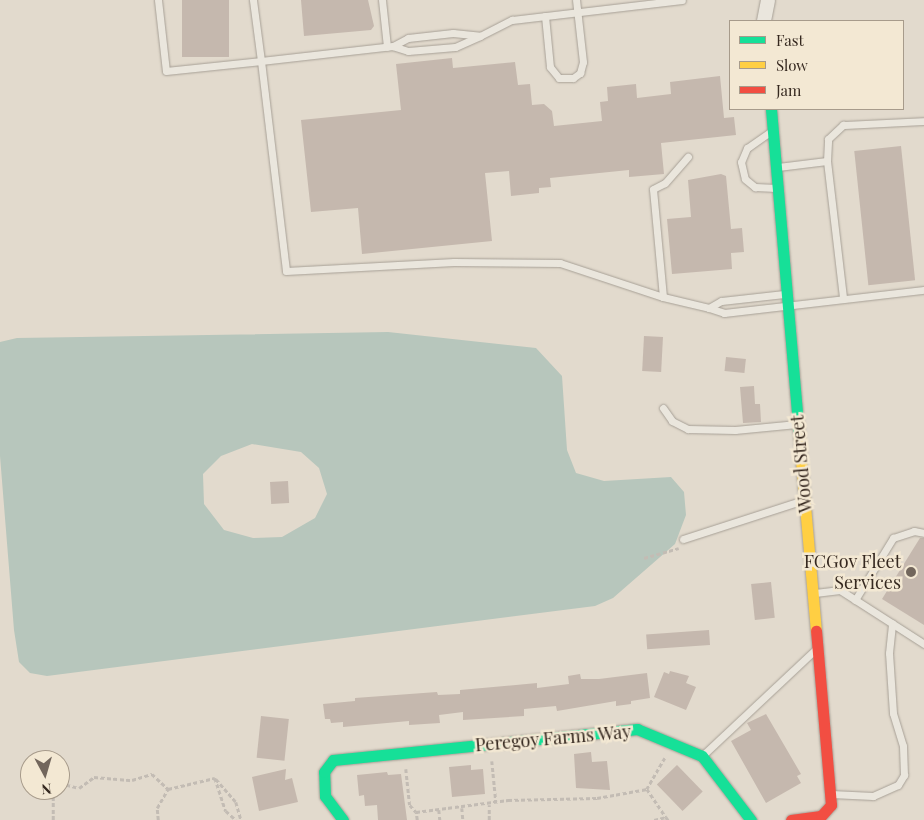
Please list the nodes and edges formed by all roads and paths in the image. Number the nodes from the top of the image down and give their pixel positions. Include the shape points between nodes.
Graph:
1 (158, 0) edge
2 (253, 0) edge
3 (382, 0) edge
4 (576, 0) edge
5 (682, 0) edge
6 (768, 0) edge
7 (671, 1) edge
8 (578, 12) junction
9 (545, 16) junction
10 (764, 20) edge
11 (480, 36) junction
12 (390, 46) junction
13 (261, 61) junction
14 (771, 110) edge
15 (924, 120) edge
16 (773, 130) junction
17 (688, 157) dead end
18 (827, 161) junction
19 (776, 168) junction
20 (778, 188) junction
21 (924, 290) edge
22 (787, 294) junction
23 (663, 297) junction
24 (844, 297) junction
25 (788, 306) junction
26 (709, 308) junction
27 (663, 408) dead end
28 (798, 424) junction
29 (804, 500) junction
30 (924, 533) edge
31 (686, 538) joint
32 (644, 558) dead end
33 (813, 594) junction
34 (855, 600) junction
35 (892, 624) junction
36 (924, 644) edge
37 (817, 648) junction
38 (670, 751) dead end
39 (492, 755) dead end
40 (702, 756) junction
41 (406, 763) dead end
42 (215, 778) junction
43 (70, 786) edge
44 (168, 789) junction
45 (647, 789) junction
46 (829, 794) junction
47 (53, 800) edge
48 (496, 802) junction
49 (489, 805) junction
50 (462, 808) junction
51 (439, 810) junction
52 (416, 812) junction
53 (666, 817) junction
54 (53, 820) edge
55 (158, 820) edge
56 (236, 820) edge
57 (241, 820) edge
58 (343, 820) edge
59 (417, 820) edge
60 (440, 820) edge
61 (463, 820) edge
62 (489, 820) edge
63 (654, 820) edge
64 (668, 820) edge
65 (751, 820) edge
66 (791, 820) edge

1 - 13 lane via 166,71
2 - 13 lane
3 - 12 lane
4 - 8 lane
5 - 7 lane
6 - 10 street
7 - 8 lane
8 - 9 lane
8 - 9 lane via 583,68 573,78 565,79 553,74 550,67
9 - 11 lane via 512,20
11 - 12 lane via 427,35 408,38
11 - 12 lane via 455,47 408,51
12 - 13 lane
13 - 23 lane via 286,271 454,262 560,263
14 - 16 street, Wood Street
15 - 18 lane via 843,125 828,139
16 - 19 street, Wood Street
16 - 20 lane via 747,148 741,162 745,179 750,183
17 - 23 lane via 665,183 652,189
18 - 19 lane
18 - 24 lane
19 - 20 street, Wood Street
20 - 22 street, Wood Street
21 - 24 lane
22 - 25 street, Wood Street
22 - 26 lane via 721,301
23 - 26 lane
24 - 25 lane
25 - 26 lane via 724,313
25 - 28 street, Wood Street
27 - 28 lane via 672,421 688,429 735,430
28 - 29 street, Wood Street
29 - 31 lane
29 - 33 street, Wood Street
30 - 34 lane via 914,531 894,538
31 - 32 path via 679,548
33 - 34 lane via 840,590
33 - 37 street, Wood Street
34 - 35 lane
35 - 36 lane
35 - 46 lane via 889,653 892,703 903,746 904,776 898,786 873,796
37 - 40 lane
37 - 46 street, Wood Street
38 - 45 path
39 - 48 path
40 - 58 street, Peregoy Farms Way via 637,729 353,756 334,760 324,772 325,796
40 - 65 street
41 - 52 path via 410,805
42 - 44 path
42 - 56 path via 226,811
42 - 57 path via 236,802
43 - 44 path via 79,788 94,777 132,780 152,774
44 - 55 path via 157,808
45 - 48 path via 597,798
45 - 53 path
46 - 66 street, Wood Street via 830,805 821,816
47 - 54 path
48 - 49 path
49 - 50 path
49 - 62 path
50 - 51 path
50 - 61 path
51 - 52 path
51 - 60 path
52 - 59 path
53 - 63 path
53 - 64 path

